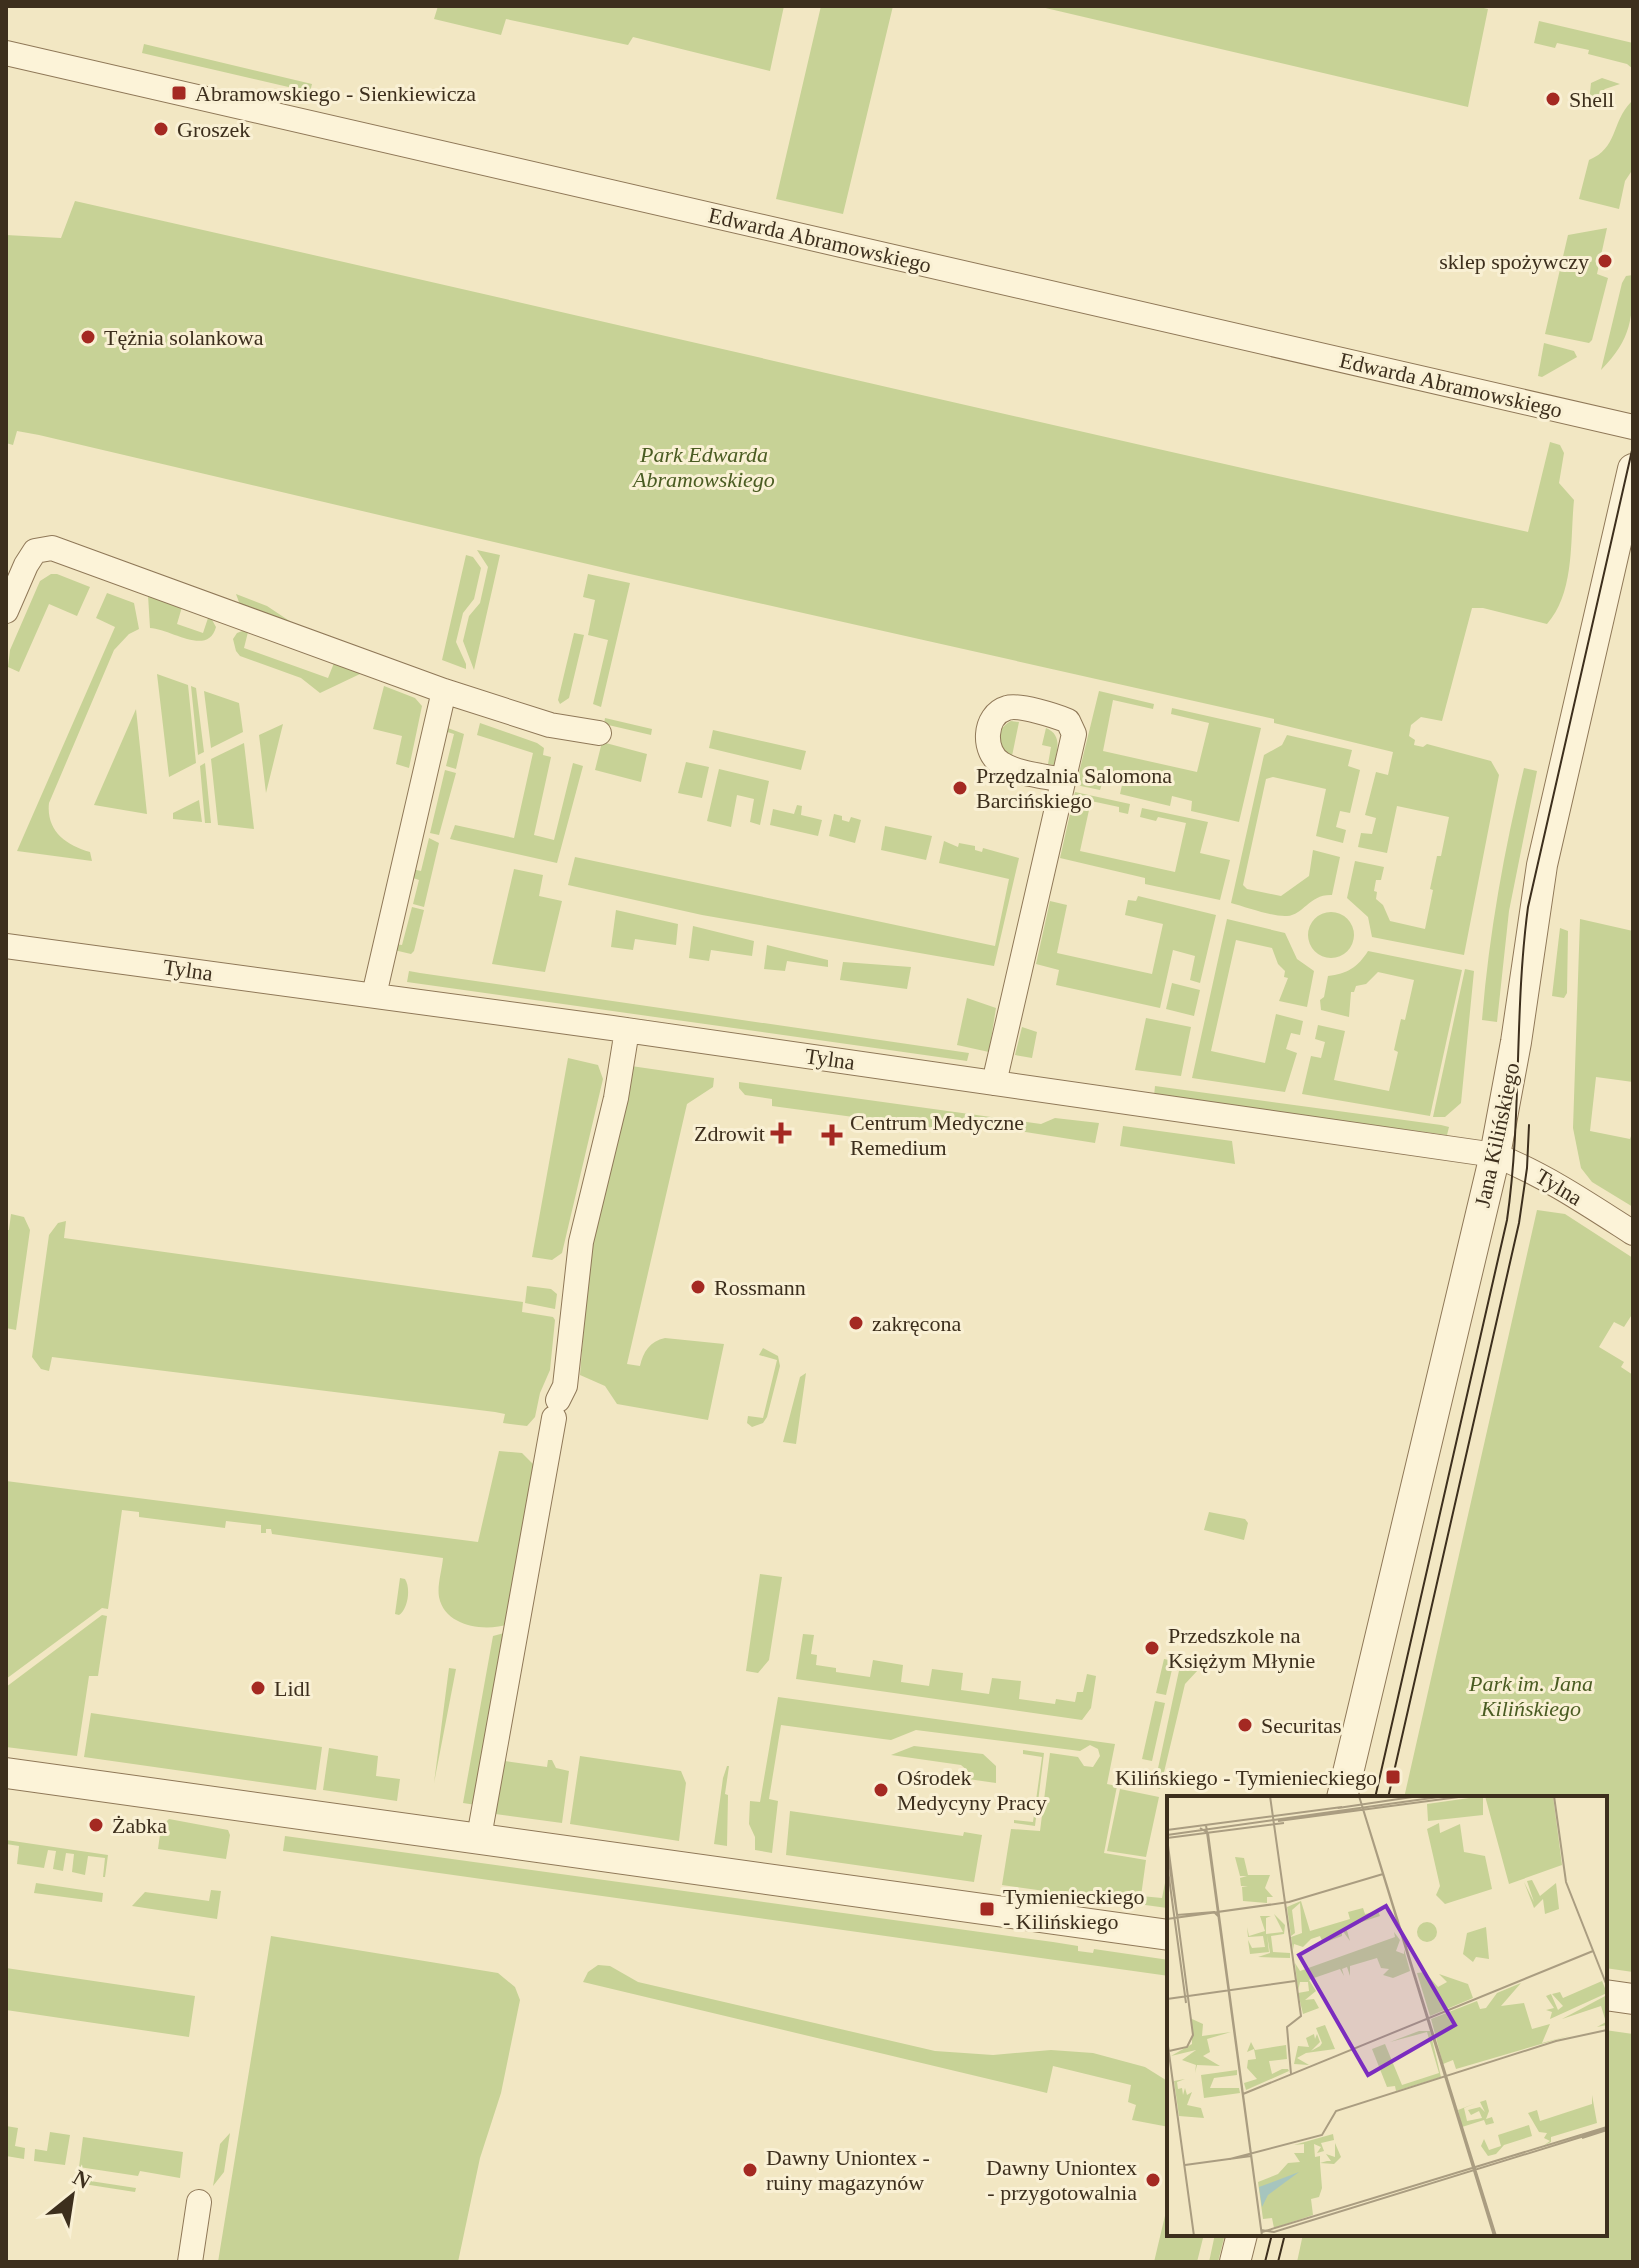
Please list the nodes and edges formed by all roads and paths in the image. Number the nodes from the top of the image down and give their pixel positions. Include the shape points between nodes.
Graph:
1 (6, 53) edge
2 (1633, 427) edge
3 (1633, 469) edge
4 (6, 611) edge
5 (444, 691) junction
6 (599, 733) dead end
7 (1063, 780) dead end
8 (6, 946) edge
9 (374, 995) junction
10 (627, 1030) junction
11 (994, 1083) junction
12 (1495, 1155) junction
13 (1633, 1233) edge
14 (6, 1773) edge
15 (1342, 1796) edge
16 (479, 1837) junction
17 (1167, 1935) edge
18 (1607, 1995) edge
19 (1633, 1999) edge
20 (199, 2202) dead end
21 (1242, 2236) edge
22 (190, 2262) edge
23 (1235, 2262) edge

1 - 2 street, Edwarda Abramowskiego
3 - 12 street, Jana Kilińskiego via 1542,865
4 - 5 street via 35,551 52,548
5 - 6 street via 550,725
5 - 9 street
7 - 11 street
8 - 9 street, Tylna
9 - 10 street, Tylna
10 - 11 street, Tylna
10 - 16 street via 581,1242 565,1386 556,1409
11 - 12 street, Tylna
12 - 13 street, Tylna via 1530,1169
12 - 15 street, Jana Kilińskiego
14 - 16 street
16 - 17 street
18 - 19 street
20 - 22 street
21 - 23 street

